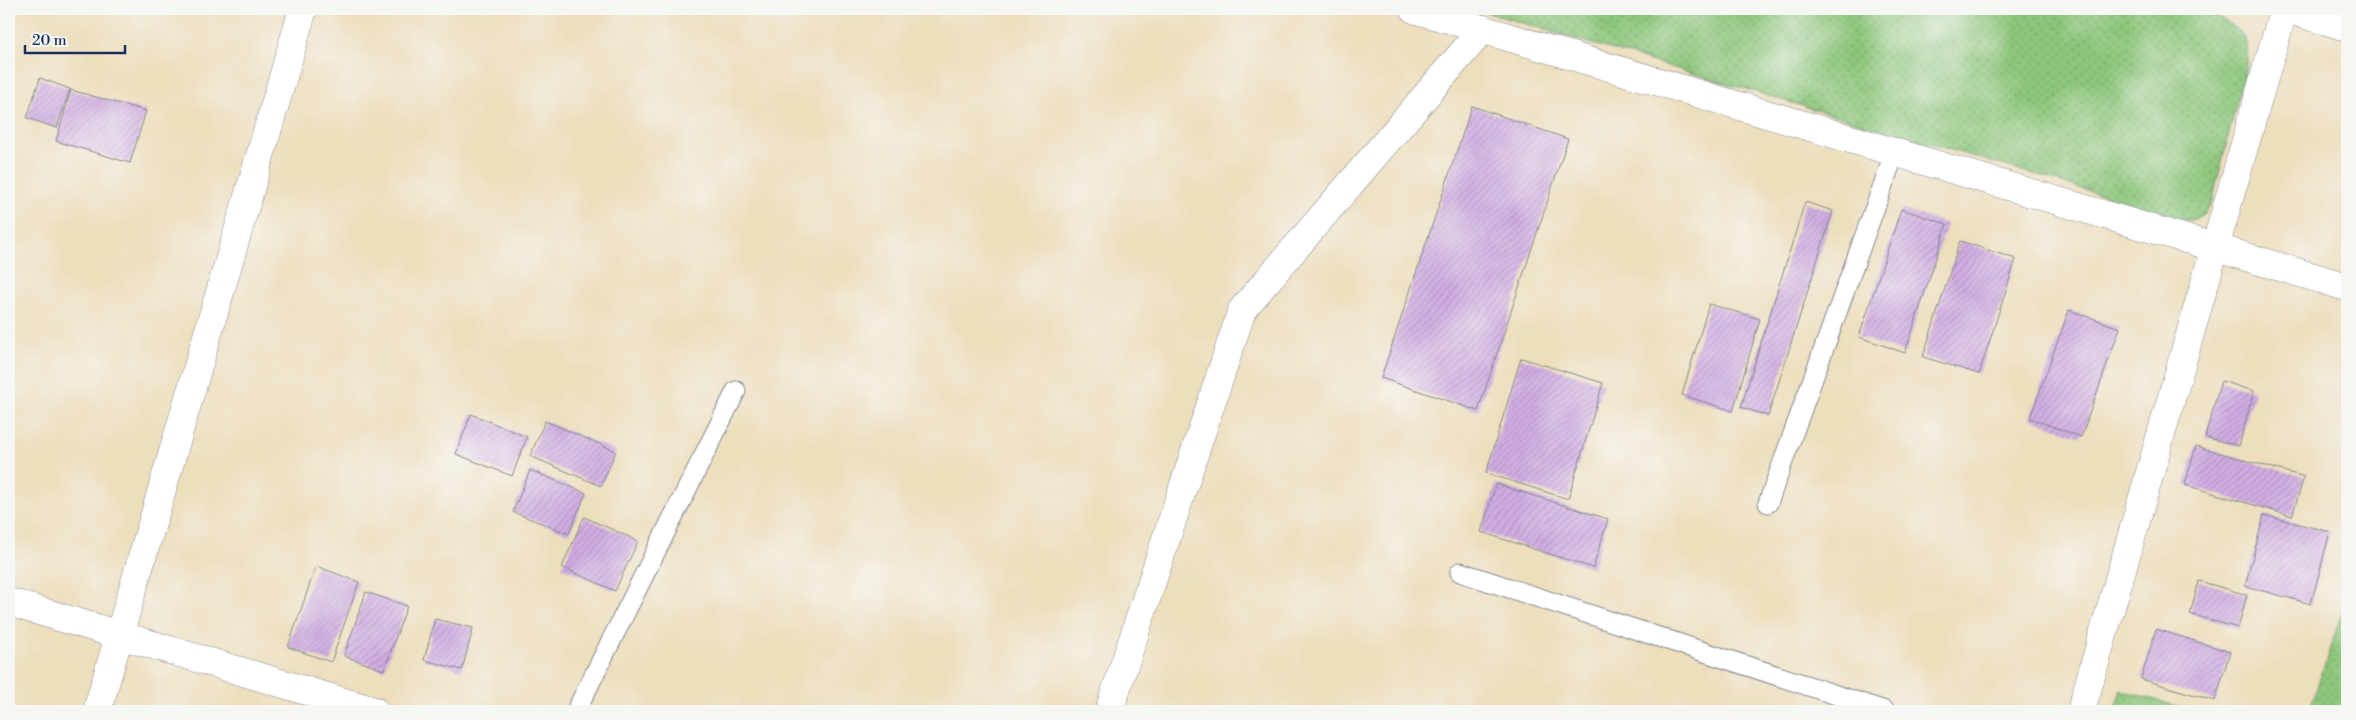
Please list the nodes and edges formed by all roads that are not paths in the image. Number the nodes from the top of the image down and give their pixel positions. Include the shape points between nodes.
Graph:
1 (303, 9) edge
2 (1414, 9) edge
3 (2285, 9) edge
4 (2347, 27) edge
5 (1483, 29) junction
6 (1895, 152) junction
7 (2215, 247) junction
8 (2347, 286) edge
9 (736, 392) dead end
10 (1768, 503) dead end
11 (1460, 572) dead end
12 (9, 602) edge
13 (120, 635) junction
14 (97, 711) edge
15 (374, 711) edge
16 (576, 711) edge
17 (1109, 711) edge
18 (1885, 711) edge
19 (2081, 711) edge

1 - 13 street
2 - 5 street
3 - 4 street
3 - 7 street
5 - 6 street
5 - 17 street via 1242,310
6 - 7 street
6 - 10 lane
7 - 8 street
7 - 19 street
9 - 16 lane
11 - 18 lane
12 - 13 street
13 - 14 street
13 - 15 street

